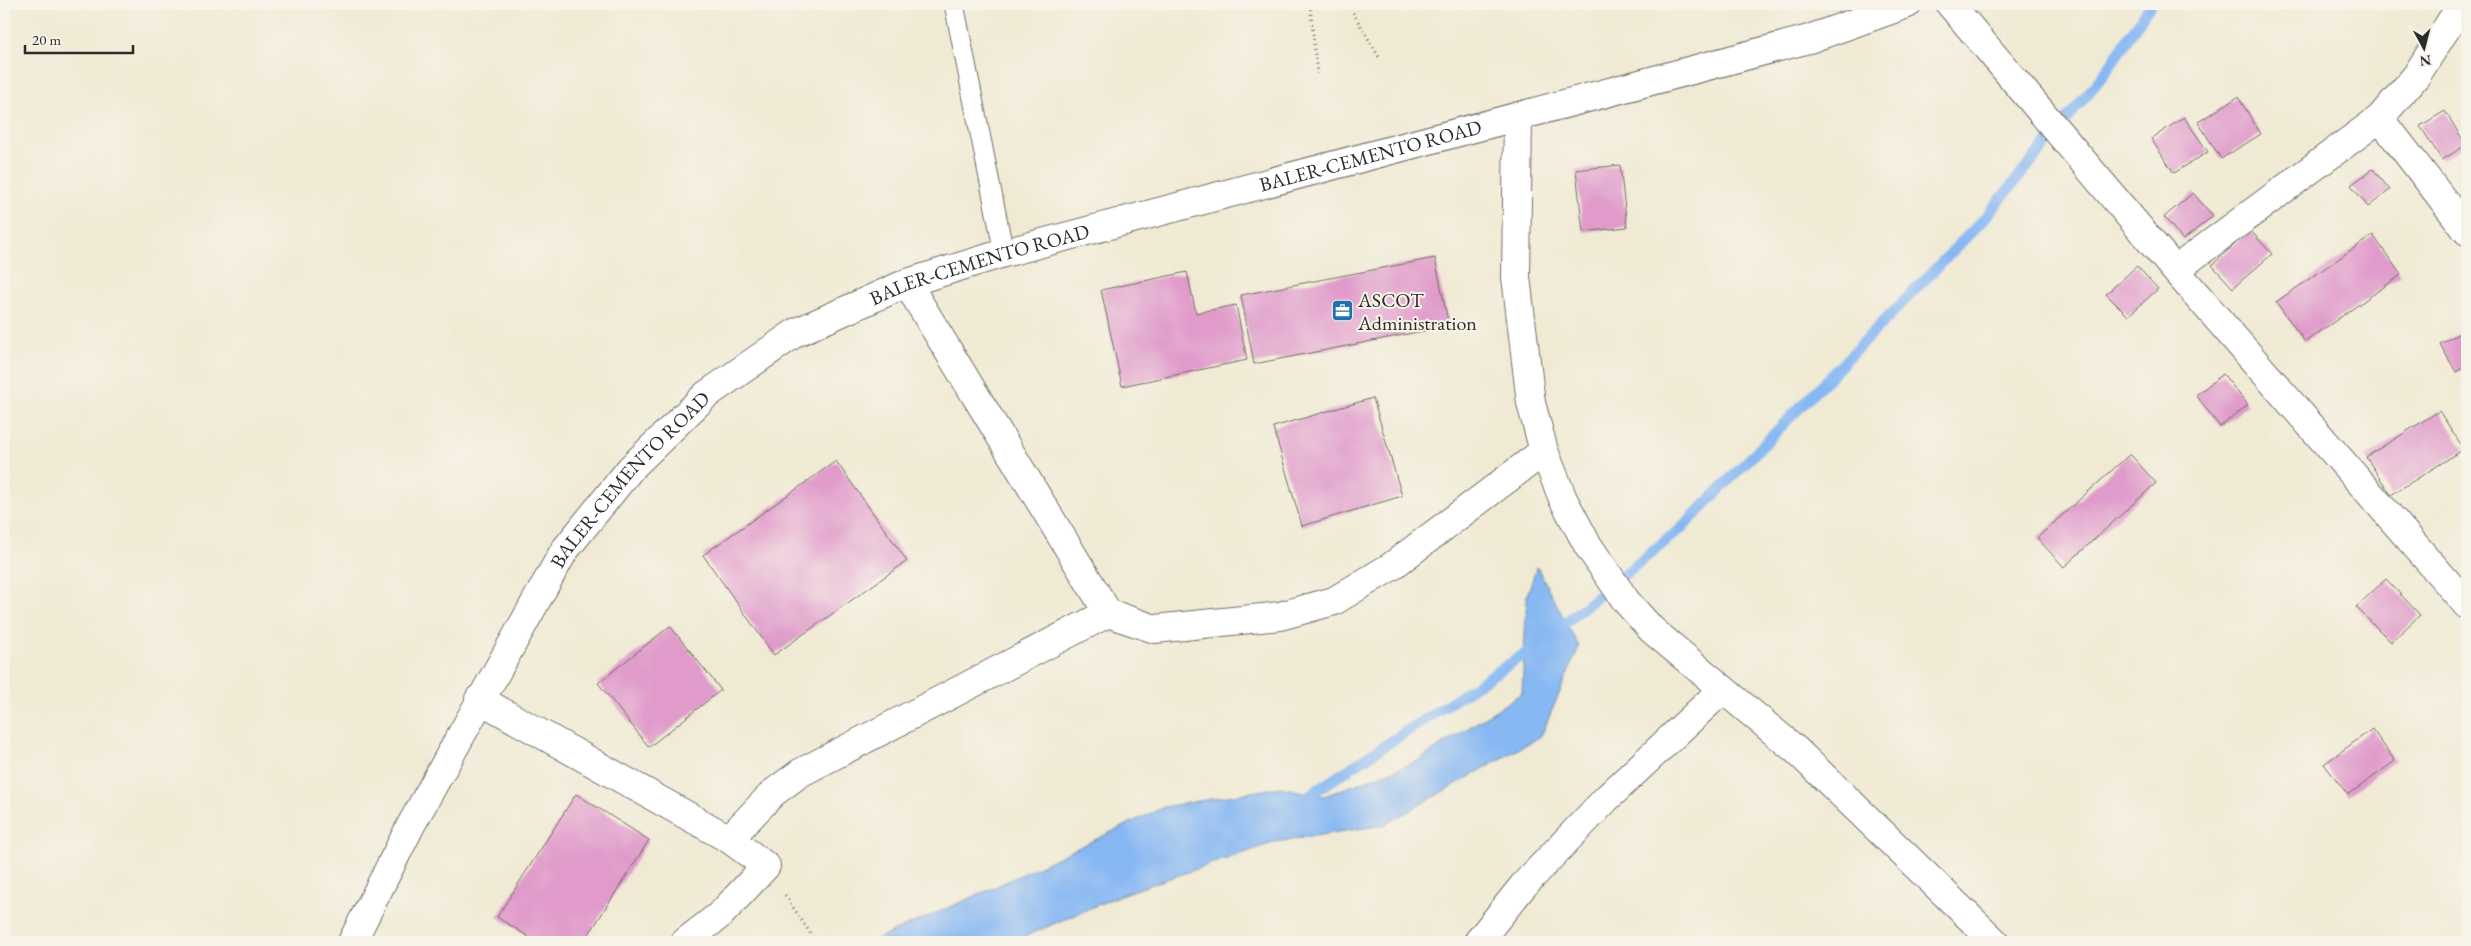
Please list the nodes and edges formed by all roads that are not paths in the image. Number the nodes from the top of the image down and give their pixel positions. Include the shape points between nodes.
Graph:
1 (954, 4) edge
2 (1907, 4) edge
3 (1950, 4) edge
4 (2464, 4) edge
5 (1518, 116) junction
6 (2380, 118) junction
7 (2467, 230) edge
8 (1004, 253) junction
9 (2175, 270) junction
10 (908, 283) junction
11 (1544, 451) junction
12 (2467, 605) edge
13 (1108, 613) junction
14 (1723, 689) junction
15 (479, 699) junction
16 (729, 838) junction
17 (352, 942) edge
18 (685, 942) edge
19 (1478, 942) edge
20 (1994, 942) edge

1 - 8 lane
2 - 5 street, BALER-CEMENTO ROAD via 1809,39
3 - 9 street
4 - 6 street via 2416,76
5 - 8 street, BALER-CEMENTO ROAD
5 - 11 street via 1516,276 1531,403
6 - 7 street
6 - 9 street
8 - 10 street, BALER-CEMENTO ROAD
9 - 12 street
10 - 13 street
10 - 15 street, BALER-CEMENTO ROAD via 795,333 706,395 651,448 564,551
11 - 13 street via 1392,566 1334,600 1280,616 1155,628
11 - 14 street via 1563,499 1587,544 1626,601 1652,630
13 - 16 street via 800,773 773,793
14 - 19 street via 1607,798 1523,886
14 - 20 street via 1796,750
15 - 16 street
15 - 17 street, BALER-CEMENTO ROAD
16 - 18 street via 766,866 721,914

